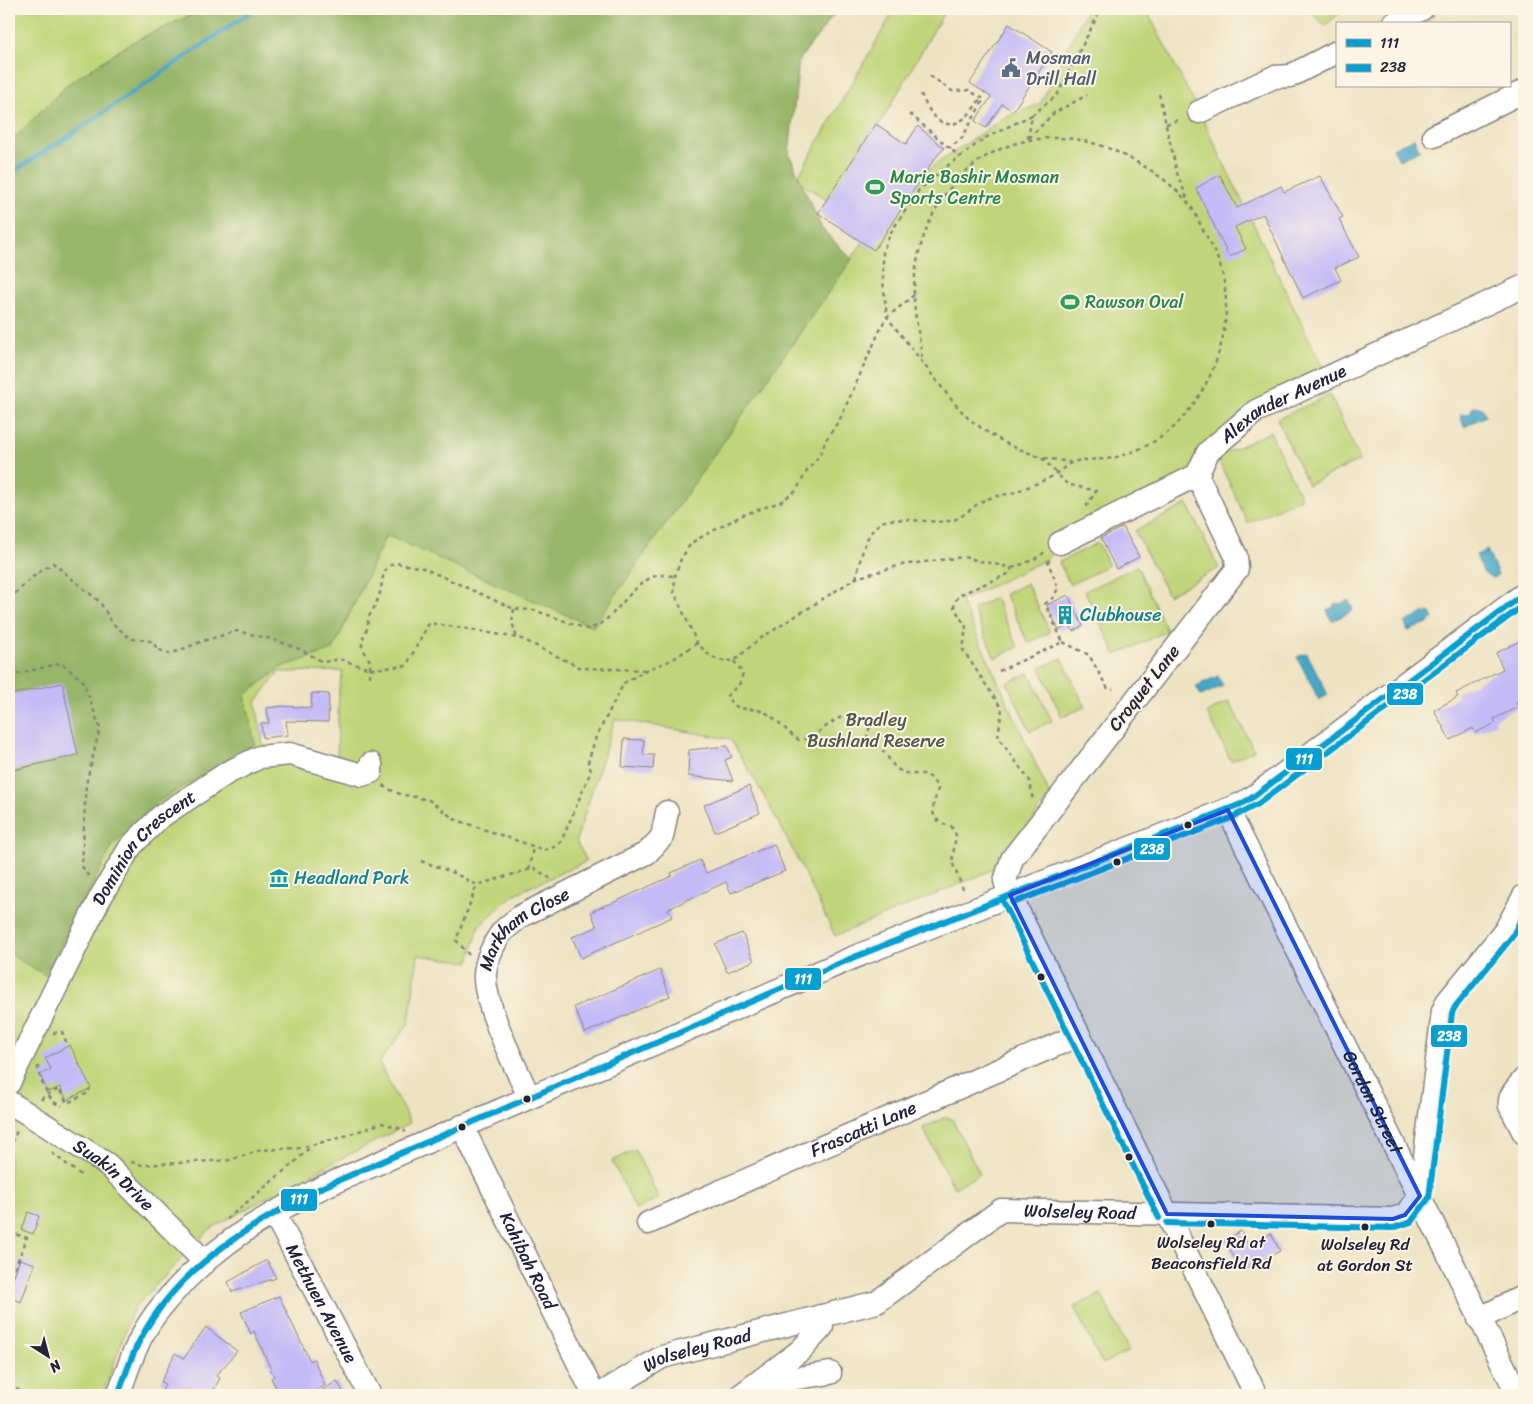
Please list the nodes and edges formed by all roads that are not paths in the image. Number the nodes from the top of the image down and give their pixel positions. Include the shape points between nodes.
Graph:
1 (1422, 9) edge
2 (1397, 22) edge
3 (1336, 53) edge
4 (1524, 90) edge
5 (1199, 112) dead end
6 (1434, 136) dead end
7 (1524, 286) edge
8 (1197, 475) junction
9 (1060, 543) road end
10 (1523, 598) edge
11 (371, 768) road end
12 (1228, 810) junction
13 (667, 812) dead end
14 (1010, 895) junction
15 (1524, 896) edge
16 (1079, 1035) junction
17 (1524, 1079) edge
18 (9, 1083) edge
19 (529, 1097) junction
20 (9, 1102) edge
21 (462, 1126) junction
22 (1524, 1133) edge
23 (1420, 1196) junction
24 (274, 1213) junction
25 (1167, 1214) junction
26 (648, 1223) dead end
27 (205, 1262) junction
28 (1524, 1296) edge
29 (820, 1316) junction
30 (1479, 1319) junction
31 (830, 1373) dead end
32 (748, 1390) edge
33 (118, 1395) edge
34 (370, 1395) edge
35 (594, 1395) edge
36 (599, 1395) edge
37 (1256, 1395) edge
38 (1518, 1395) edge

1 - 2 street
3 - 5 street via 1290,76 1274,77
4 - 6 street
7 - 8 street, Alexander Avenue via 1256,411 1208,452
8 - 9 street
8 - 14 street, Croquet Lane via 1236,556 1237,569 1012,859 1005,881
10 - 12 street via 1253,797
11 - 18 street, Dominion Crescent via 362,775 290,754 260,757 227,772 160,817 131,846 100,898
12 - 14 street
12 - 23 street, Gordon Street
13 - 19 street, Markham Close via 662,837 647,854 521,916 503,931 492,950 485,972 486,989 496,1021
14 - 16 street
14 - 19 street via 852,958
15 - 23 street via 1505,931 1443,1011
16 - 25 street
16 - 26 street, Frascatti Lane
17 - 22 street via 1509,1101
19 - 21 street
20 - 27 street, Suakin Drive via 108,1164
21 - 24 street via 323,1187
21 - 35 street, Kahibah Road
23 - 25 street, Wolseley Road via 1405,1215 1393,1219
23 - 30 street, Gordon Street
24 - 27 street via 242,1232
24 - 34 street, Methuen Avenue
25 - 29 street, Wolseley Road via 1001,1210 877,1302
25 - 37 street
27 - 33 street via 171,1294 144,1332
28 - 30 street
29 - 32 street via 822,1328 801,1350
29 - 36 street, Wolseley Road via 662,1357
30 - 38 street, Gordon Street
31 - 32 street

